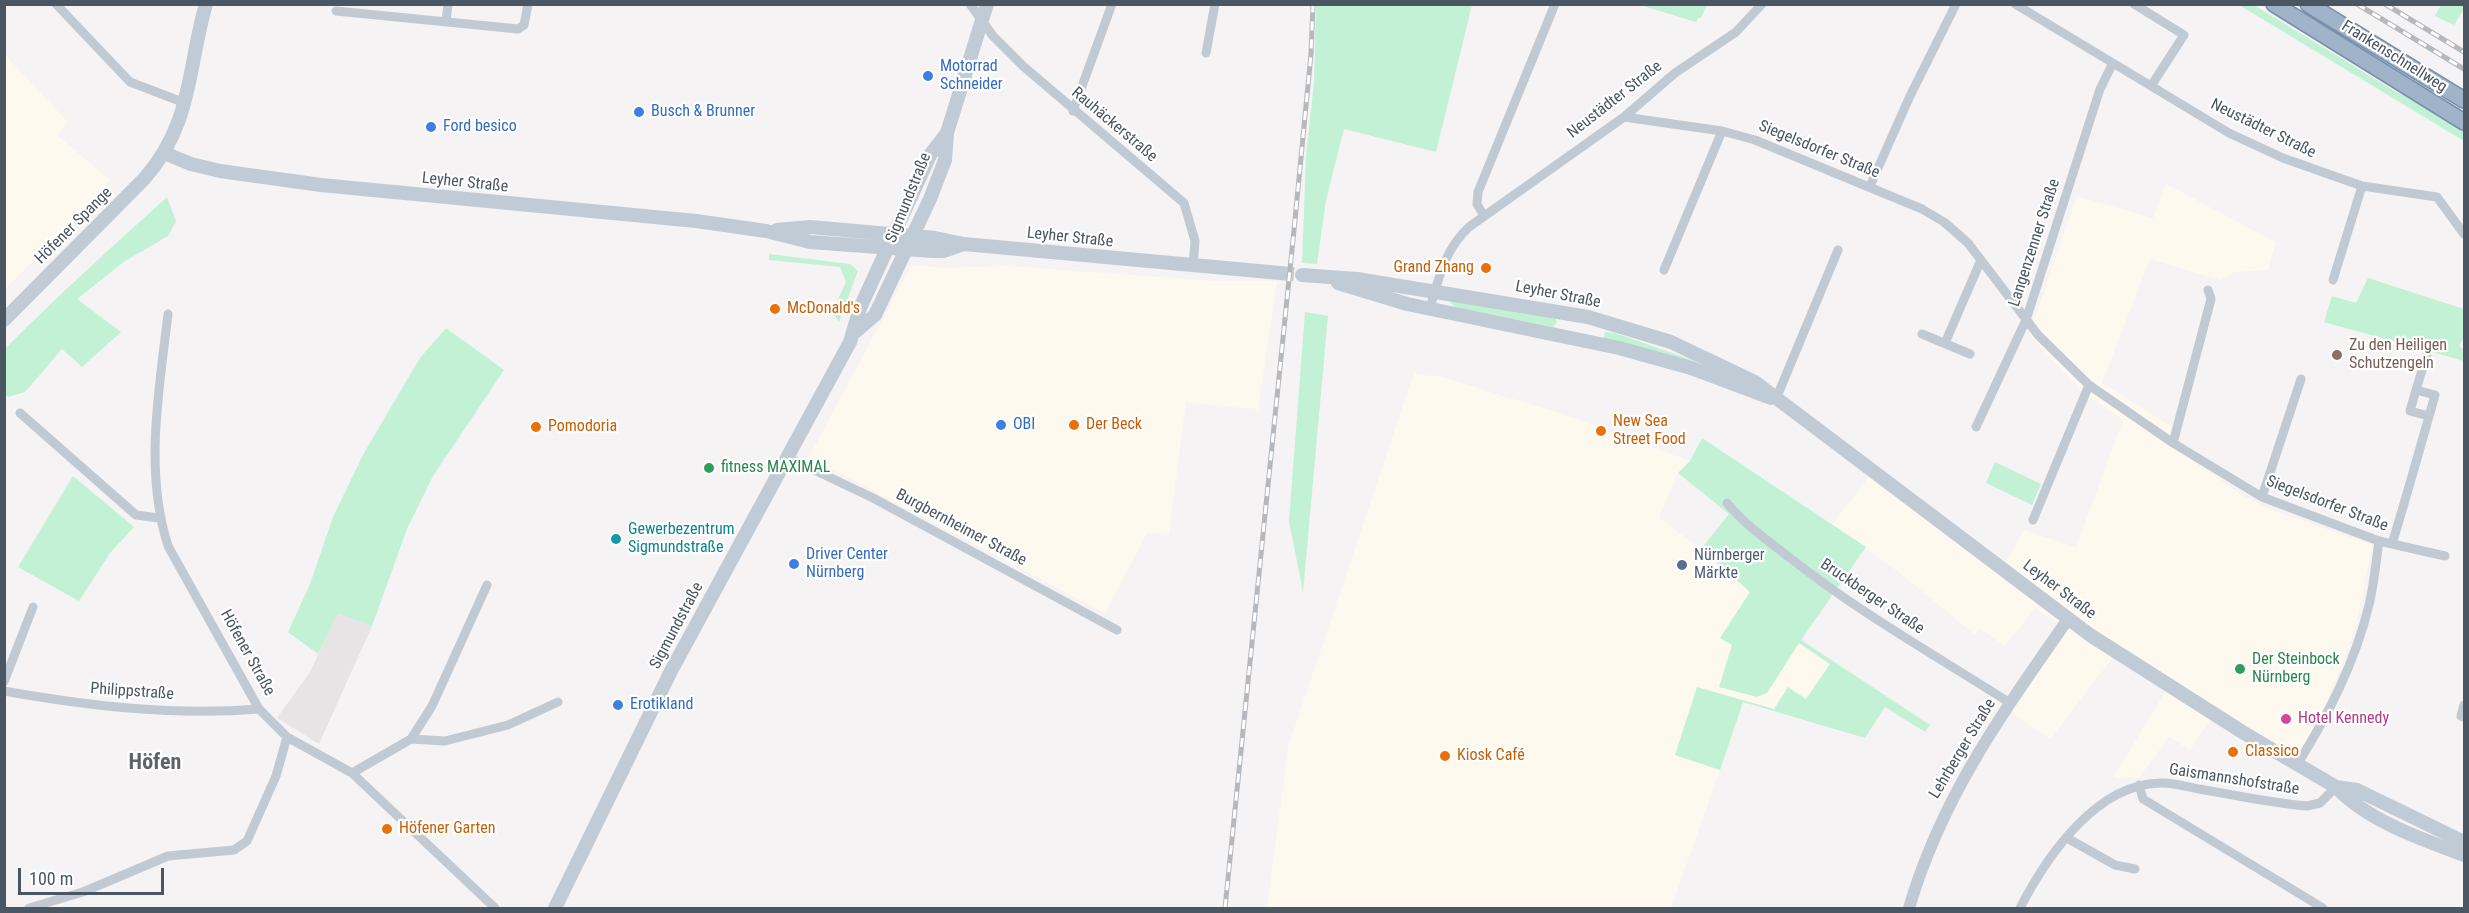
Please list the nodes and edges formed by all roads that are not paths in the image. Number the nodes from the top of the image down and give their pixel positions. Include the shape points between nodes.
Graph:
1 (56, 4) edge
2 (206, 4) edge
3 (448, 4) edge
4 (528, 4) edge
5 (970, 4) edge
6 (987, 4) edge
7 (1112, 4) edge
8 (1215, 4) edge
9 (1555, 4) edge
10 (1762, 4) edge
11 (1956, 4) edge
12 (2134, 4) edge
13 (2274, 4) edge
14 (2308, 4) edge
15 (2019, 6) edge
16 (336, 11) dead end
17 (982, 20) junction
18 (446, 22) junction
19 (1206, 54) dead end
20 (2113, 63) junction
21 (2151, 86) junction
22 (2464, 100) edge
23 (185, 103) junction
24 (1073, 111) junction
25 (1624, 117) junction
26 (2464, 122) edge
27 (1722, 131) junction
28 (947, 132) junction
29 (164, 153) junction
30 (1870, 186) junction
31 (2362, 186) junction
32 (1484, 216) junction
33 (766, 231) junction
34 (2464, 234) edge
35 (894, 235) junction
36 (913, 237) junction
37 (964, 244) junction
38 (887, 249) junction
39 (906, 250) junction
40 (1838, 250) dead end
41 (1981, 260) junction
42 (1193, 266) junction
43 (1664, 270) dead end
44 (1280, 273) tunnel mouth
45 (1302, 275) tunnel mouth
46 (1317, 277) junction
47 (2333, 280) dead end
48 (2208, 290) dead end
49 (1435, 291) junction
50 (1430, 308) junction
51 (168, 314) dead end
52 (4, 320) edge
53 (2026, 320) junction
54 (855, 332) junction
55 (1922, 334) dead end
56 (1945, 343) junction
57 (1970, 354) dead end
58 (2427, 354) dead end
59 (2301, 379) dead end
60 (2089, 385) junction
61 (2416, 390) junction
62 (1776, 399) junction
63 (20, 413) dead end
64 (2429, 416) junction
65 (1976, 428) dead end
66 (2173, 443) junction
67 (789, 458) junction
68 (2262, 497) junction
69 (1727, 503) dead end
70 (159, 518) junction
71 (2033, 520) dead end
72 (2379, 541) junction
73 (2392, 544) junction
74 (2445, 556) dead end
75 (487, 585) dead end
76 (33, 607) dead end
77 (2068, 619) junction
78 (1117, 630) dead end
79 (4, 682) edge
80 (4, 691) edge
81 (558, 702) dead end
82 (2010, 703) junction
83 (2464, 705) edge
84 (259, 709) junction
85 (2464, 717) edge
86 (287, 737) junction
87 (411, 739) junction
88 (2297, 765) junction
89 (351, 773) junction
90 (2139, 785) junction
91 (2336, 787) junction
92 (2067, 838) junction
93 (2464, 842) edge
94 (2464, 855) edge
95 (2135, 869) dead end
96 (29, 909) edge
97 (495, 909) edge
98 (555, 909) edge
99 (1909, 909) edge
100 (2020, 909) edge
101 (2323, 909) edge

1 - 23 street via 130,82
2 - 23 main road
3 - 18 street
4 - 18 street via 524,25 518,29
5 - 17 street, Rauhäckerstraße
6 - 17 main road, Sigmundstraße
7 - 24 street
8 - 19 street
9 - 32 street via 1478,192 1477,204
10 - 25 street, Neustädter Straße via 1736,32 1675,73
11 - 30 street
12 - 21 street via 2184,35
13 - 26 highway, Frankenschnellweg
14 - 22 highway, Frankenschnellweg
15 - 20 street, Neustädter Straße
16 - 18 street
17 - 24 street, Rauhäckerstraße via 1006,50
17 - 28 main road, Sigmundstraße
20 - 21 street, Neustädter Straße
20 - 53 street, Langenzenner Straße via 2100,89
21 - 31 street, Neustädter Straße via 2255,146 2312,171
23 - 29 main road
24 - 42 street, Rauhäckerstraße via 1184,203 1195,241
25 - 27 street, Siegelsdorfer Straße
25 - 32 street, Neustädter Straße
27 - 30 street, Siegelsdorfer Straße via 1755,140
27 - 43 street
28 - 35 main road, Sigmundstraße via 930,155
28 - 36 main road, Sigmundstraße via 945,160
29 - 33 main road, Leyher Straße via 213,170 303,183
29 - 52 main road, Höfener Spange via 145,178
30 - 41 street, Siegelsdorfer Straße via 1944,222
31 - 34 street, Neustädter Straße via 2437,197
31 - 47 street
32 - 49 street, Neustädter Straße via 1452,246
33 - 35 main road, Leyher Straße via 810,227
33 - 38 main road, Leyher Straße via 810,242
35 - 36 main road, Leyher Straße
35 - 38 main road, Sigmundstraße
36 - 37 main road, Leyher Straße
36 - 39 main road, Sigmundstraße
37 - 39 main road, Leyher Straße via 943,251
37 - 42 main road, Leyher Straße
38 - 39 main road, Leyher Straße
38 - 54 main road, Sigmundstraße via 860,308
39 - 54 main road, Sigmundstraße via 875,315
40 - 62 street
41 - 53 street, Siegelsdorfer Straße
41 - 56 street
42 - 44 main road, Leyher Straße
45 - 46 main road, Leyher Straße
46 - 49 main road, Leyher Straße
46 - 50 main road, Leyher Straße
48 - 66 street via 2211,299
49 - 50 street, Neustädter Straße
49 - 62 main road, Leyher Straße via 1567,312 1636,330 1729,368
50 - 62 main road, Leyher Straße via 1618,348 1691,368
51 - 70 street, Höfener Straße via 154,466
53 - 60 street, Siegelsdorfer Straße
53 - 65 street, Langenzenner Straße
54 - 67 main road, Sigmundstraße
55 - 56 street
56 - 57 street
58 - 61 street
59 - 68 street
60 - 66 street, Siegelsdorfer Straße
60 - 71 street
61 - 64 street via 2435,395
61 - 64 street via 2410,411
62 - 77 main road, Leyher Straße
63 - 70 street via 136,515
64 - 73 street
66 - 68 street, Siegelsdorfer Straße
67 - 78 street, Burgbernheimer Straße via 873,498
67 - 98 main road, Sigmundstraße via 671,671
68 - 72 street, Siegelsdorfer Straße
69 - 82 street, Bruckberger Straße via 1739,518 1842,597
70 - 84 street, Höfener Straße via 168,546
72 - 73 street, Siegelsdorfer Straße
72 - 88 street via 2369,605 2354,655 2333,704
73 - 74 street, Siegelsdorfer Straße
75 - 87 street via 432,706
76 - 79 street
77 - 82 street, Lehrberger Straße
77 - 88 main road, Leyher Straße
80 - 84 street, Philippstraße via 130,709
81 - 87 street via 508,725 445,741
82 - 99 street, Lehrberger Straße via 1946,808
83 - 85 street
84 - 86 street, Höfener Straße
86 - 89 street, Höfener Straße
86 - 96 street via 276,776 247,842 234,850 168,856 83,892
87 - 89 street
88 - 91 main road, Leyher Straße
89 - 97 street, Höfener Straße
90 - 91 street, Gaismannshofstraße via 2164,783 2307,806 2320,803
90 - 92 street, Gaismannshofstraße via 2110,796
90 - 101 street via 2143,799
91 - 93 main road, Leyher Straße via 2357,790
91 - 94 main road, Leyher Straße via 2350,802
92 - 95 street via 2115,865
92 - 100 street, Gaismannshofstraße via 2036,877

